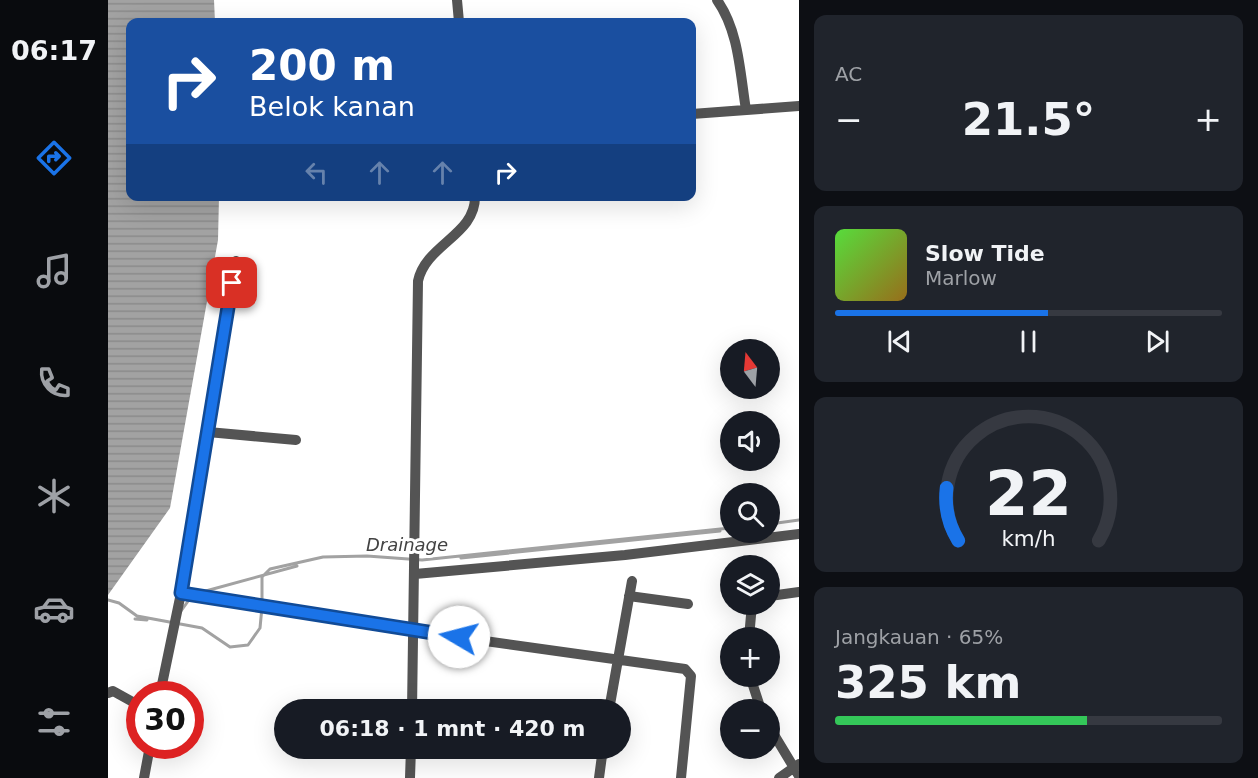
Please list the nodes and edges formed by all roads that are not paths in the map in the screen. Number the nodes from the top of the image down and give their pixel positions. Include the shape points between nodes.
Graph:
1 (457, 0) edge
2 (717, 0) edge
3 (459, 18) edge
4 (799, 106) edge
5 (746, 110) junction
6 (696, 114) edge
7 (474, 201) edge
8 (236, 261) dead end
9 (208, 432) junction
10 (296, 440) dead end
11 (799, 534) edge
12 (415, 570) junction
13 (632, 581) dead end
14 (799, 592) edge
15 (181, 593) junction
16 (780, 595) edge
17 (629, 596) junction
18 (688, 604) dead end
19 (414, 631) junction
20 (616, 659) junction
21 (163, 681) edge
22 (108, 693) edge
23 (126, 698) edge
24 (412, 699) edge
25 (611, 699) edge
26 (780, 744) edge
27 (148, 759) edge
28 (411, 759) edge
29 (602, 759) edge
30 (797, 770) edge
31 (144, 778) edge
32 (410, 778) edge
33 (599, 778) edge
34 (681, 778) edge
35 (779, 778) edge

1 - 3 street
2 - 5 street via 736,47
4 - 5 street
5 - 6 street
7 - 12 street via 472,218 430,255 418,281
8 - 9 street
9 - 10 street
9 - 15 street
11 - 12 street via 624,555
12 - 19 street
13 - 17 street
14 - 16 street
15 - 19 street
15 - 21 street
17 - 18 street
17 - 20 street
19 - 20 street
19 - 24 street
20 - 25 street
20 - 34 street via 685,669 690,674
22 - 23 street via 113,691
26 - 30 street
27 - 31 street
28 - 32 street
29 - 33 street
30 - 35 street

